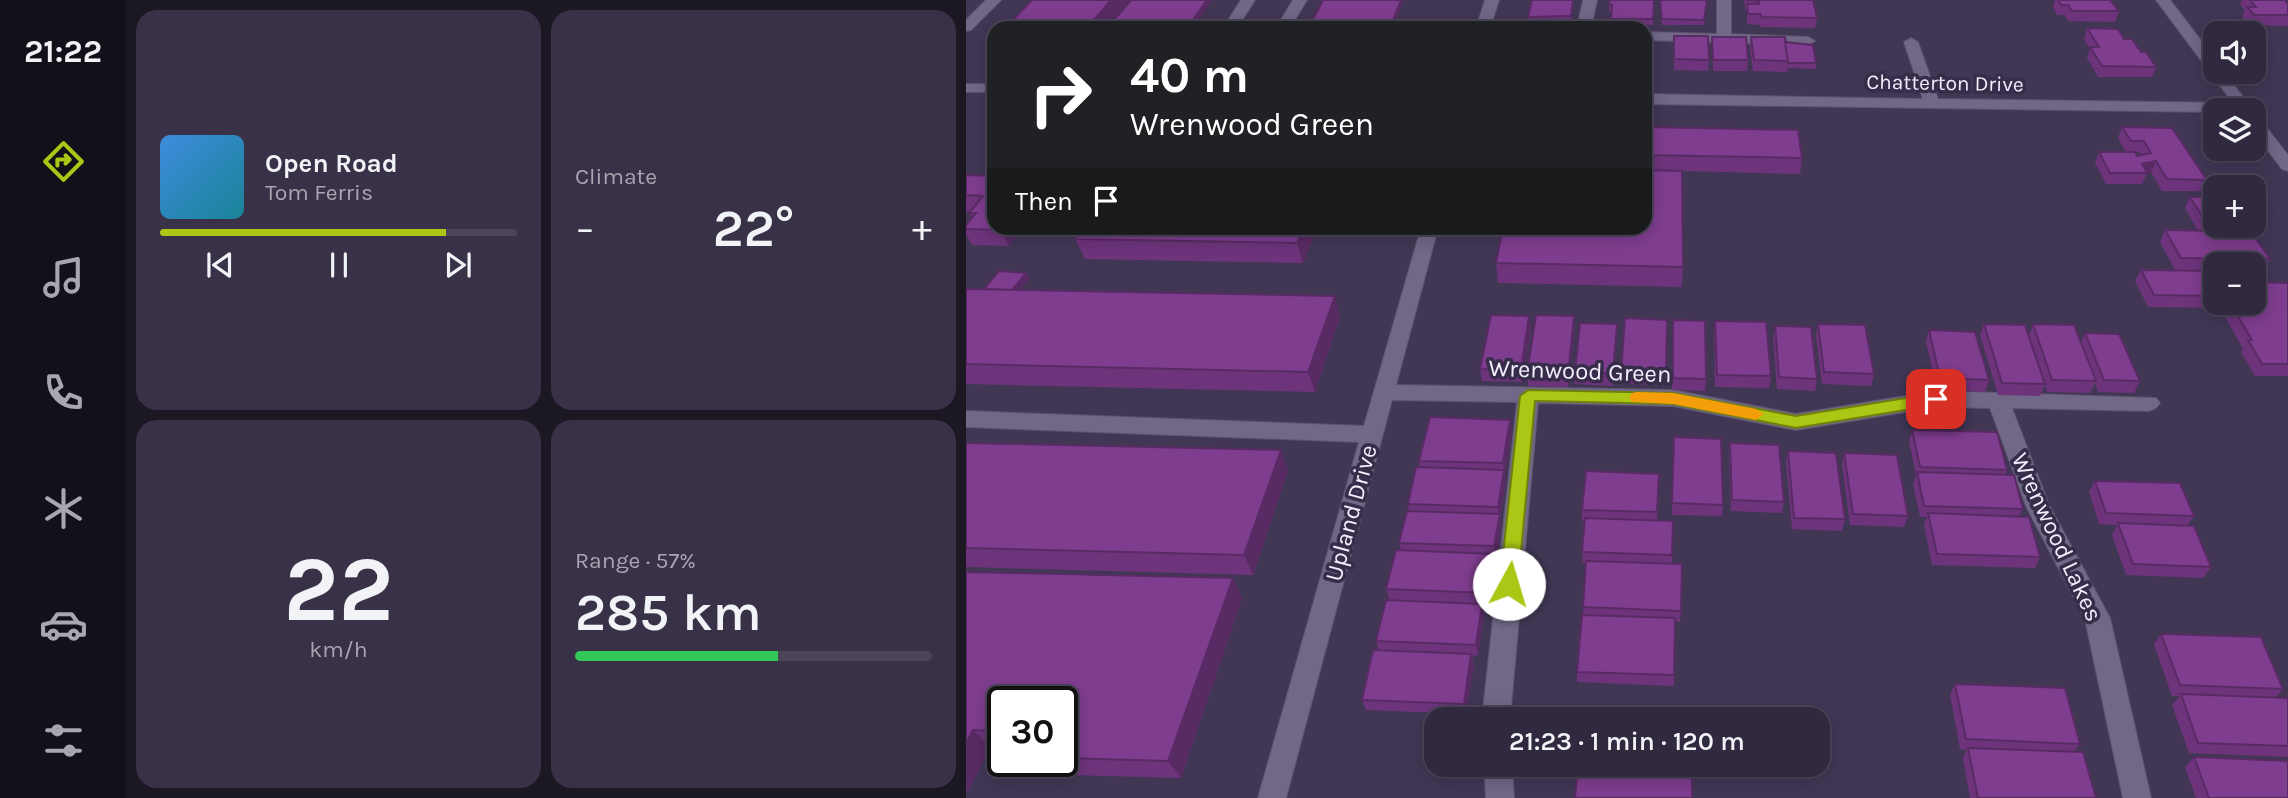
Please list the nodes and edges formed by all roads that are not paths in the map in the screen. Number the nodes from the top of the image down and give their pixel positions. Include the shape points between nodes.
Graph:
1 (994, 0) edge
2 (1248, 0) edge
3 (1300, 0) edge
4 (1492, 0) edge
5 (1590, 0) edge
6 (1724, 0) edge
7 (2163, 0) edge
8 (1234, 21) edge
9 (1287, 21) edge
10 (1485, 21) edge
11 (1586, 21) edge
12 (966, 27) edge
13 (1652, 36) edge
14 (1724, 38) junction
15 (1808, 41) edge
16 (1912, 42) dead end
17 (2203, 54) edge
18 (2226, 84) edge
19 (966, 88) edge
20 (987, 88) edge
21 (2237, 98) edge
22 (1652, 99) edge
23 (1932, 104) junction
24 (2203, 112) edge
25 (2266, 137) edge
26 (2288, 166) edge
27 (1427, 235) edge
28 (1384, 392) junction
29 (1528, 396) junction
30 (1998, 400) junction
31 (2149, 403) dead end
32 (966, 419) edge
33 (1373, 433) junction
34 (1497, 707) edge
35 (1499, 777) edge
36 (1272, 798) edge
37 (1500, 798) edge
38 (2137, 798) edge

1 - 12 street
2 - 8 street
3 - 9 street
4 - 10 street
5 - 11 street
6 - 14 street
7 - 17 street
13 - 14 street
14 - 15 street
16 - 23 street
18 - 21 street
19 - 20 street
22 - 23 street, Chatterton Drive
23 - 24 street, Chatterton Drive
25 - 26 street
27 - 28 street, Upland Drive
28 - 29 street, Wrenwood Green
28 - 33 street, Upland Drive
29 - 30 street, Wrenwood Green via 1673,398 1796,422 1936,399
29 - 34 street
30 - 31 street, Wrenwood Green
30 - 38 street, Wrenwood Lakes via 2038,506 2097,618
32 - 33 street
33 - 36 street, Upland Drive
35 - 37 street

